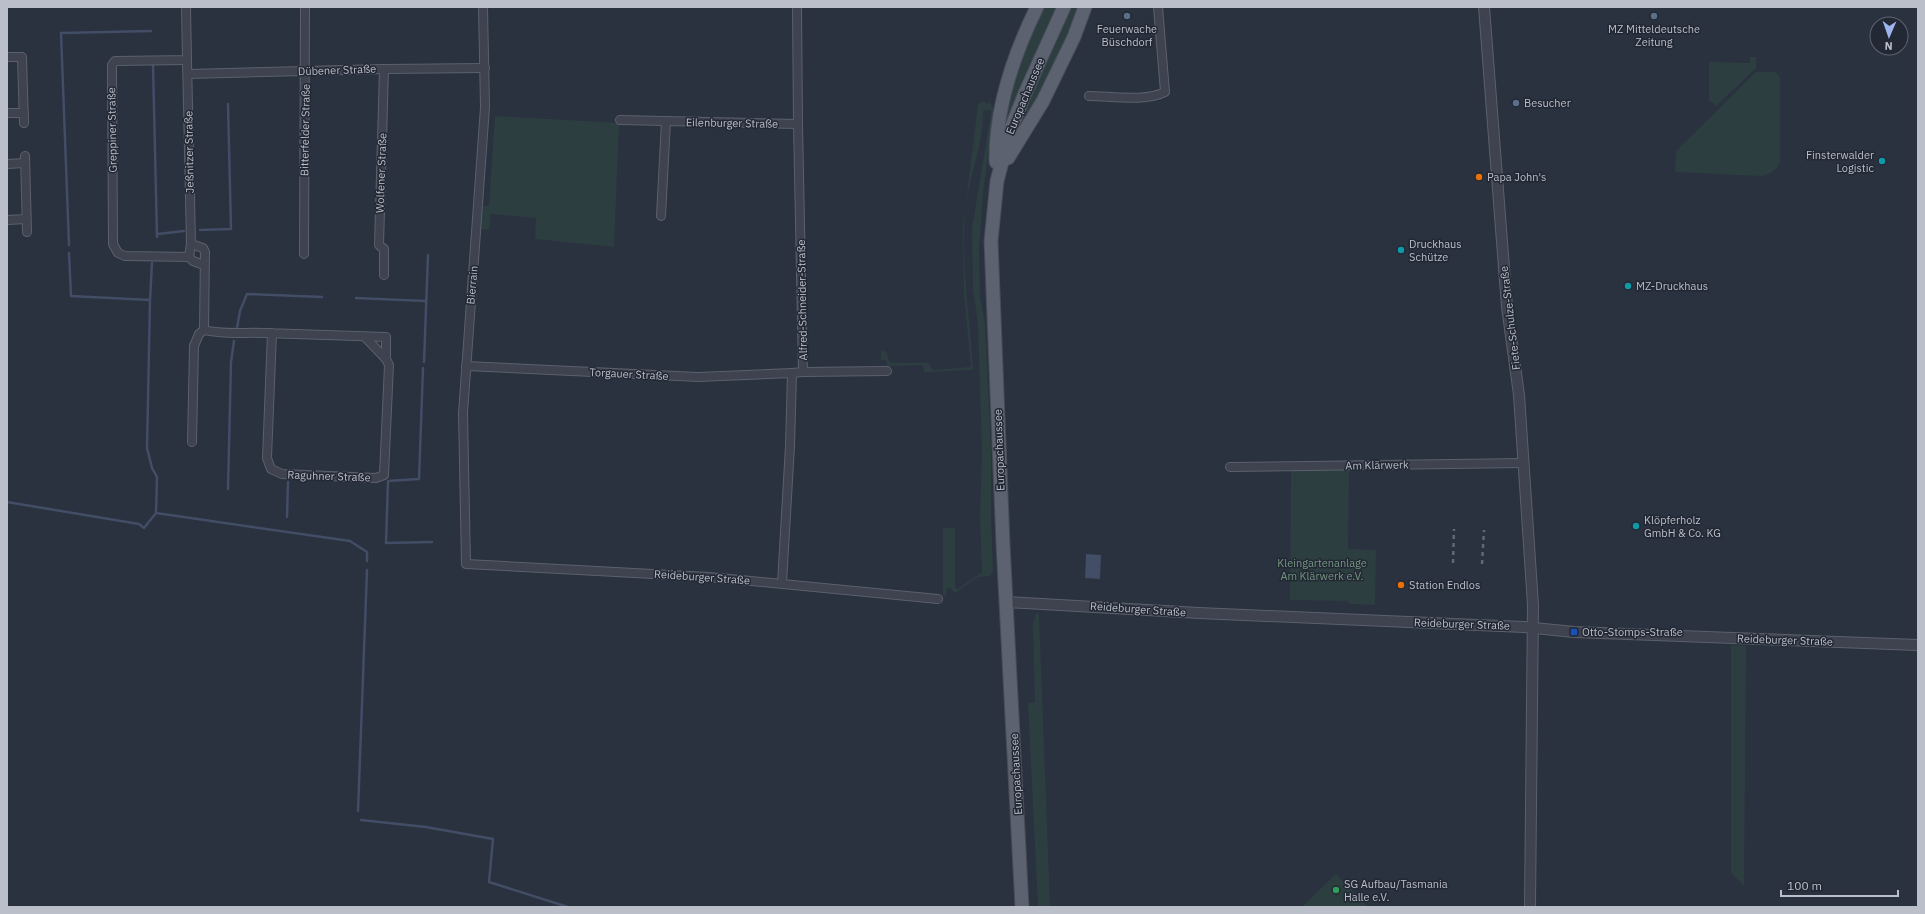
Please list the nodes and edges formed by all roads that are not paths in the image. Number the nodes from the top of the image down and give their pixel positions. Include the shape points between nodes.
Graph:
1 (186, 7) edge
2 (305, 7) edge
3 (483, 7) edge
4 (797, 7) edge
5 (1037, 7) edge
6 (1064, 7) edge
7 (1085, 7) edge
8 (1158, 7) edge
9 (1484, 7) edge
10 (7, 58) edge
11 (187, 60) junction
12 (485, 68) junction
13 (384, 69) junction
14 (306, 72) junction
15 (188, 74) junction
16 (1089, 96) dead end
17 (7, 113) edge
18 (24, 113) junction
19 (620, 120) dead end
20 (666, 121) junction
21 (24, 123) dead end
22 (798, 124) junction
23 (7, 164) edge
24 (997, 181) junction
25 (661, 216) dead end
26 (26, 219) junction
27 (7, 220) edge
28 (27, 232) dead end
29 (192, 244) junction
30 (304, 254) dead end
31 (189, 257) junction
32 (204, 265) junction
33 (384, 275) dead end
34 (204, 330) junction
35 (272, 333) junction
36 (365, 337) junction
37 (386, 359) junction
38 (466, 366) junction
39 (888, 371) dead end
40 (803, 372) junction
41 (792, 373) junction
42 (192, 442) dead end
43 (1524, 463) junction
44 (1230, 467) dead end
45 (466, 564) joint
46 (782, 583) junction
47 (938, 599) dead end
48 (1006, 602) junction
49 (1533, 628) junction
50 (1918, 645) edge
51 (1022, 907) edge
52 (1530, 907) edge

1 - 11 street
2 - 14 street, Bitterfelder Straße
3 - 12 street, Bierrain
4 - 22 street, Alfred-Schneider-Straße
5 - 24 main road via 1020,43 1001,110 996,150
6 - 24 main road, Europachaussee via 1017,111
7 - 24 main road via 1043,101 1018,139
8 - 16 street via 1165,92 1156,96 1141,97
9 - 43 street, Fiete-Schulze-Straße via 1506,307 1519,395
10 - 18 street via 22,57
11 - 15 street, Jeßnitzer Straße
11 - 31 street, Greppiner Straße via 115,61 112,65 113,244 118,253 125,256
12 - 13 street, Dübener Straße
12 - 38 street, Bierrain via 485,107
13 - 14 street, Dübener Straße
13 - 33 street, Wolfener Straße via 380,245 384,250
14 - 15 street, Dübener Straße
14 - 30 street, Bitterfelder Straße
15 - 29 street, Jeßnitzer Straße
17 - 18 street
18 - 21 street
19 - 20 street, Eilenburger Straße
20 - 22 street, Eilenburger Straße
20 - 25 street
22 - 40 street, Alfred-Schneider-Straße
23 - 26 street via 25,160
24 - 48 main road, Europachaussee via 992,219 991,265
26 - 27 street
26 - 28 street
29 - 31 street, Jeßnitzer Straße
29 - 32 street via 203,248
31 - 32 street
32 - 34 street
34 - 35 street, Raguhner Straße via 215,333
34 - 42 street via 199,334 194,346
35 - 36 street, Raguhner Straße
35 - 37 street, Raguhner Straße via 267,458 271,469 282,474 376,478 384,475 389,365
36 - 37 street
36 - 37 street, Raguhner Straße via 386,337
38 - 41 street, Torgauer Straße via 698,377
38 - 45 street, Bierrain via 463,413
39 - 40 street
40 - 41 street, Alfred-Schneider-Straße
41 - 46 street, Alfred-Schneider-Straße
43 - 44 street, Am Klärwerk
43 - 49 street, Fiete-Schulze-Straße
45 - 46 street, Reideburger Straße via 685,575
46 - 47 street, Reideburger Straße
48 - 49 street, Reideburger Straße
48 - 51 main road, Europachaussee
49 - 50 street, Reideburger Straße via 1574,632
49 - 52 street

